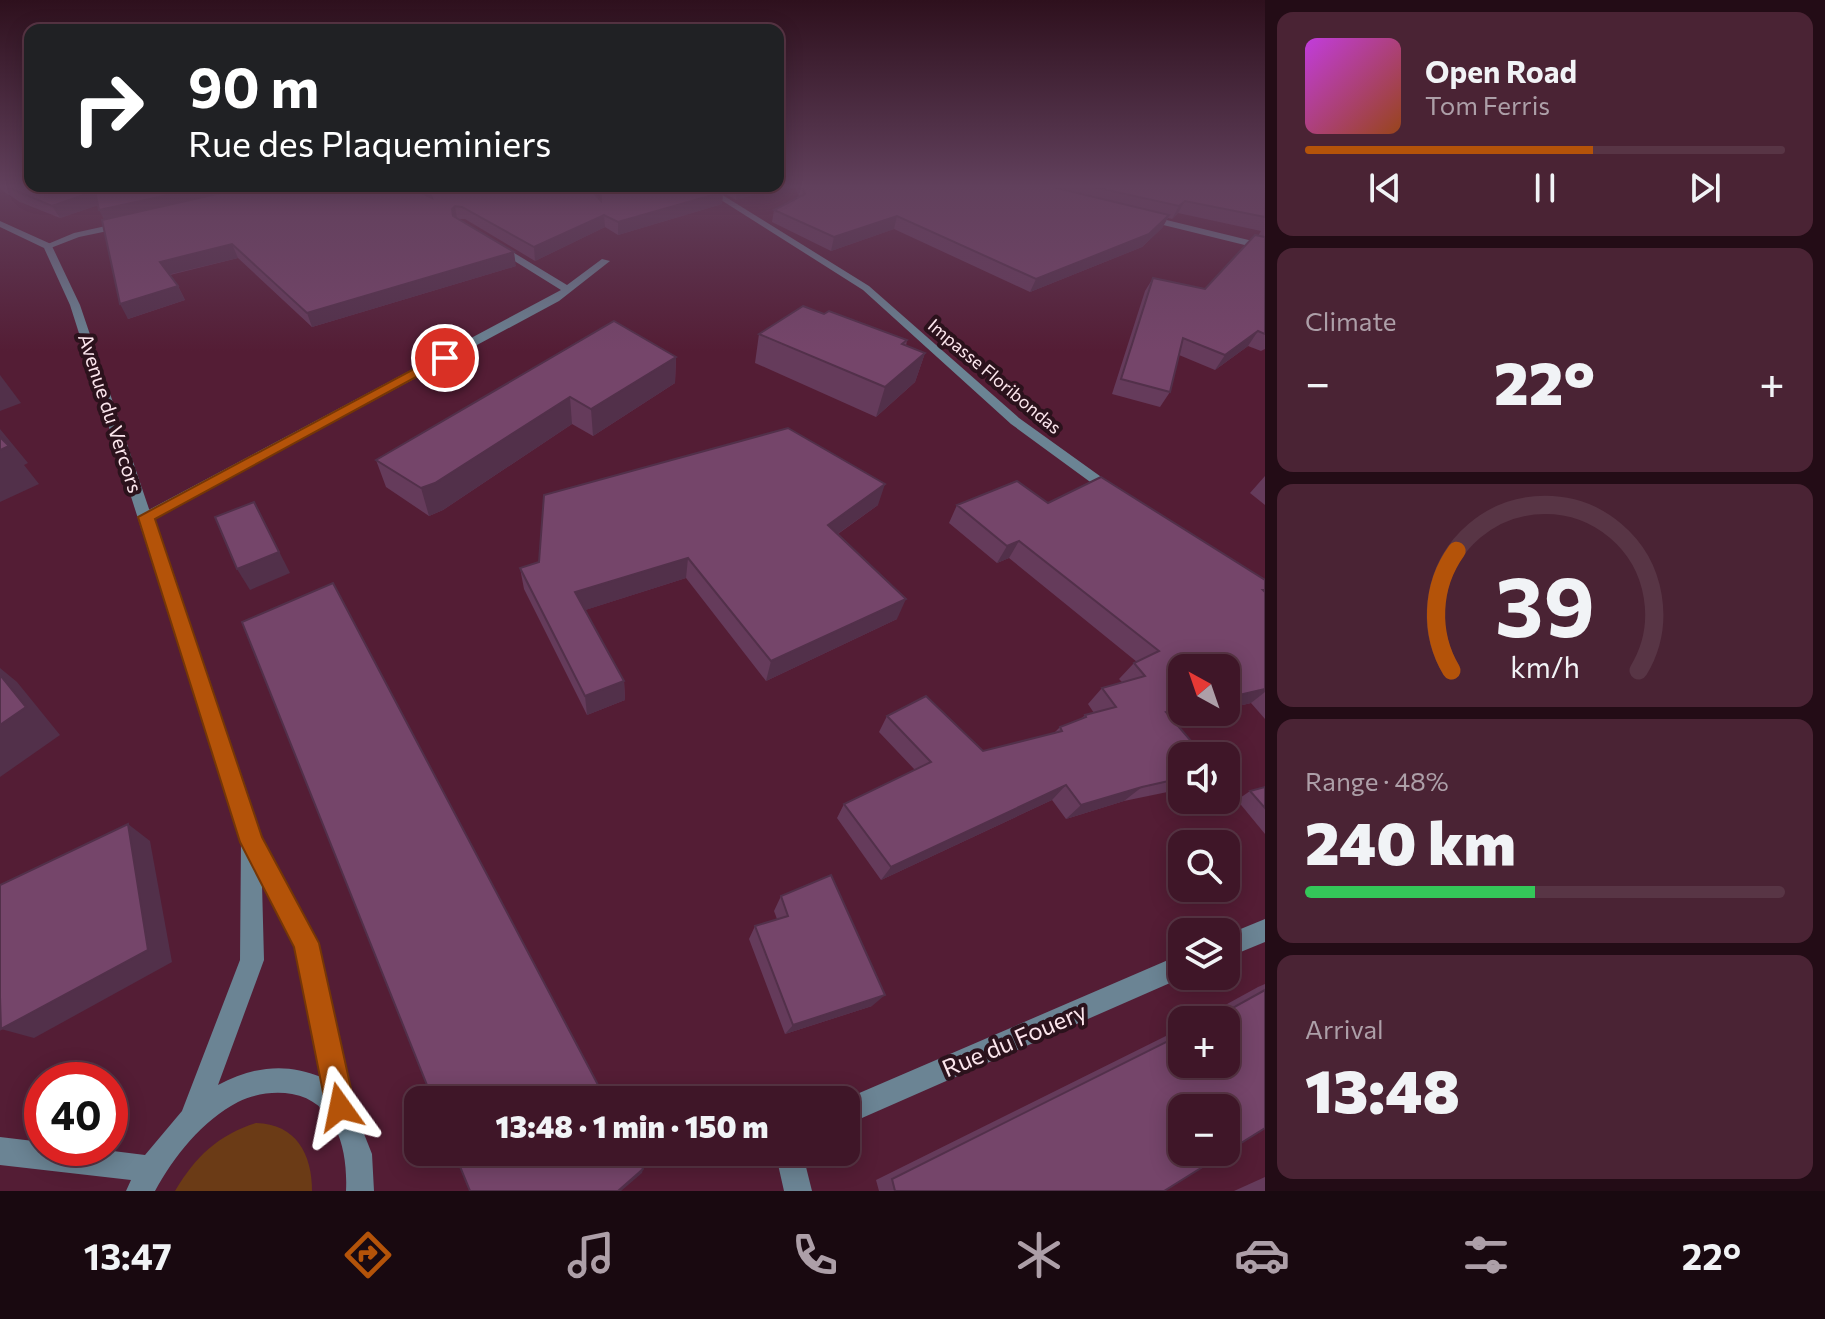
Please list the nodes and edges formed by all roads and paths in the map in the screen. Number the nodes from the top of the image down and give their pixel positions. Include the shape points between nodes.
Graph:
1 (36, 241) edge
2 (62, 241) edge
3 (487, 241) edge
4 (790, 241) edge
5 (1239, 241) edge
6 (48, 246) junction
7 (1265, 247) edge
8 (605, 261) dead end
9 (568, 290) junction
10 (1121, 499) edge
11 (146, 517) junction
12 (251, 842) junction
13 (1265, 930) edge
14 (1240, 941) edge
15 (1168, 972) edge
16 (860, 1106) edge
17 (340, 1107) junction
18 (193, 1118) junction
19 (0, 1151) edge
20 (792, 1166) edge
21 (145, 1180) edge
22 (360, 1191) edge
23 (798, 1191) edge

1 - 6 street
2 - 6 street
3 - 9 street
4 - 10 street, Impasse Floribondas via 866,288 1015,421
5 - 7 street
6 - 11 street, Avenue du Vercors via 75,305
8 - 9 street
9 - 11 street
11 - 12 street, Avenue du Vercors
12 - 17 street, Avenue du Vercors via 306,943
12 - 18 street, Avenue du Vercors via 252,960
13 - 14 street
15 - 16 street, Rue du Fouery
17 - 18 street via 319,1088 290,1079 259,1080 226,1094
17 - 22 street, Avenue du Vercors via 355,1137
18 - 21 street
19 - 21 street
20 - 23 street

